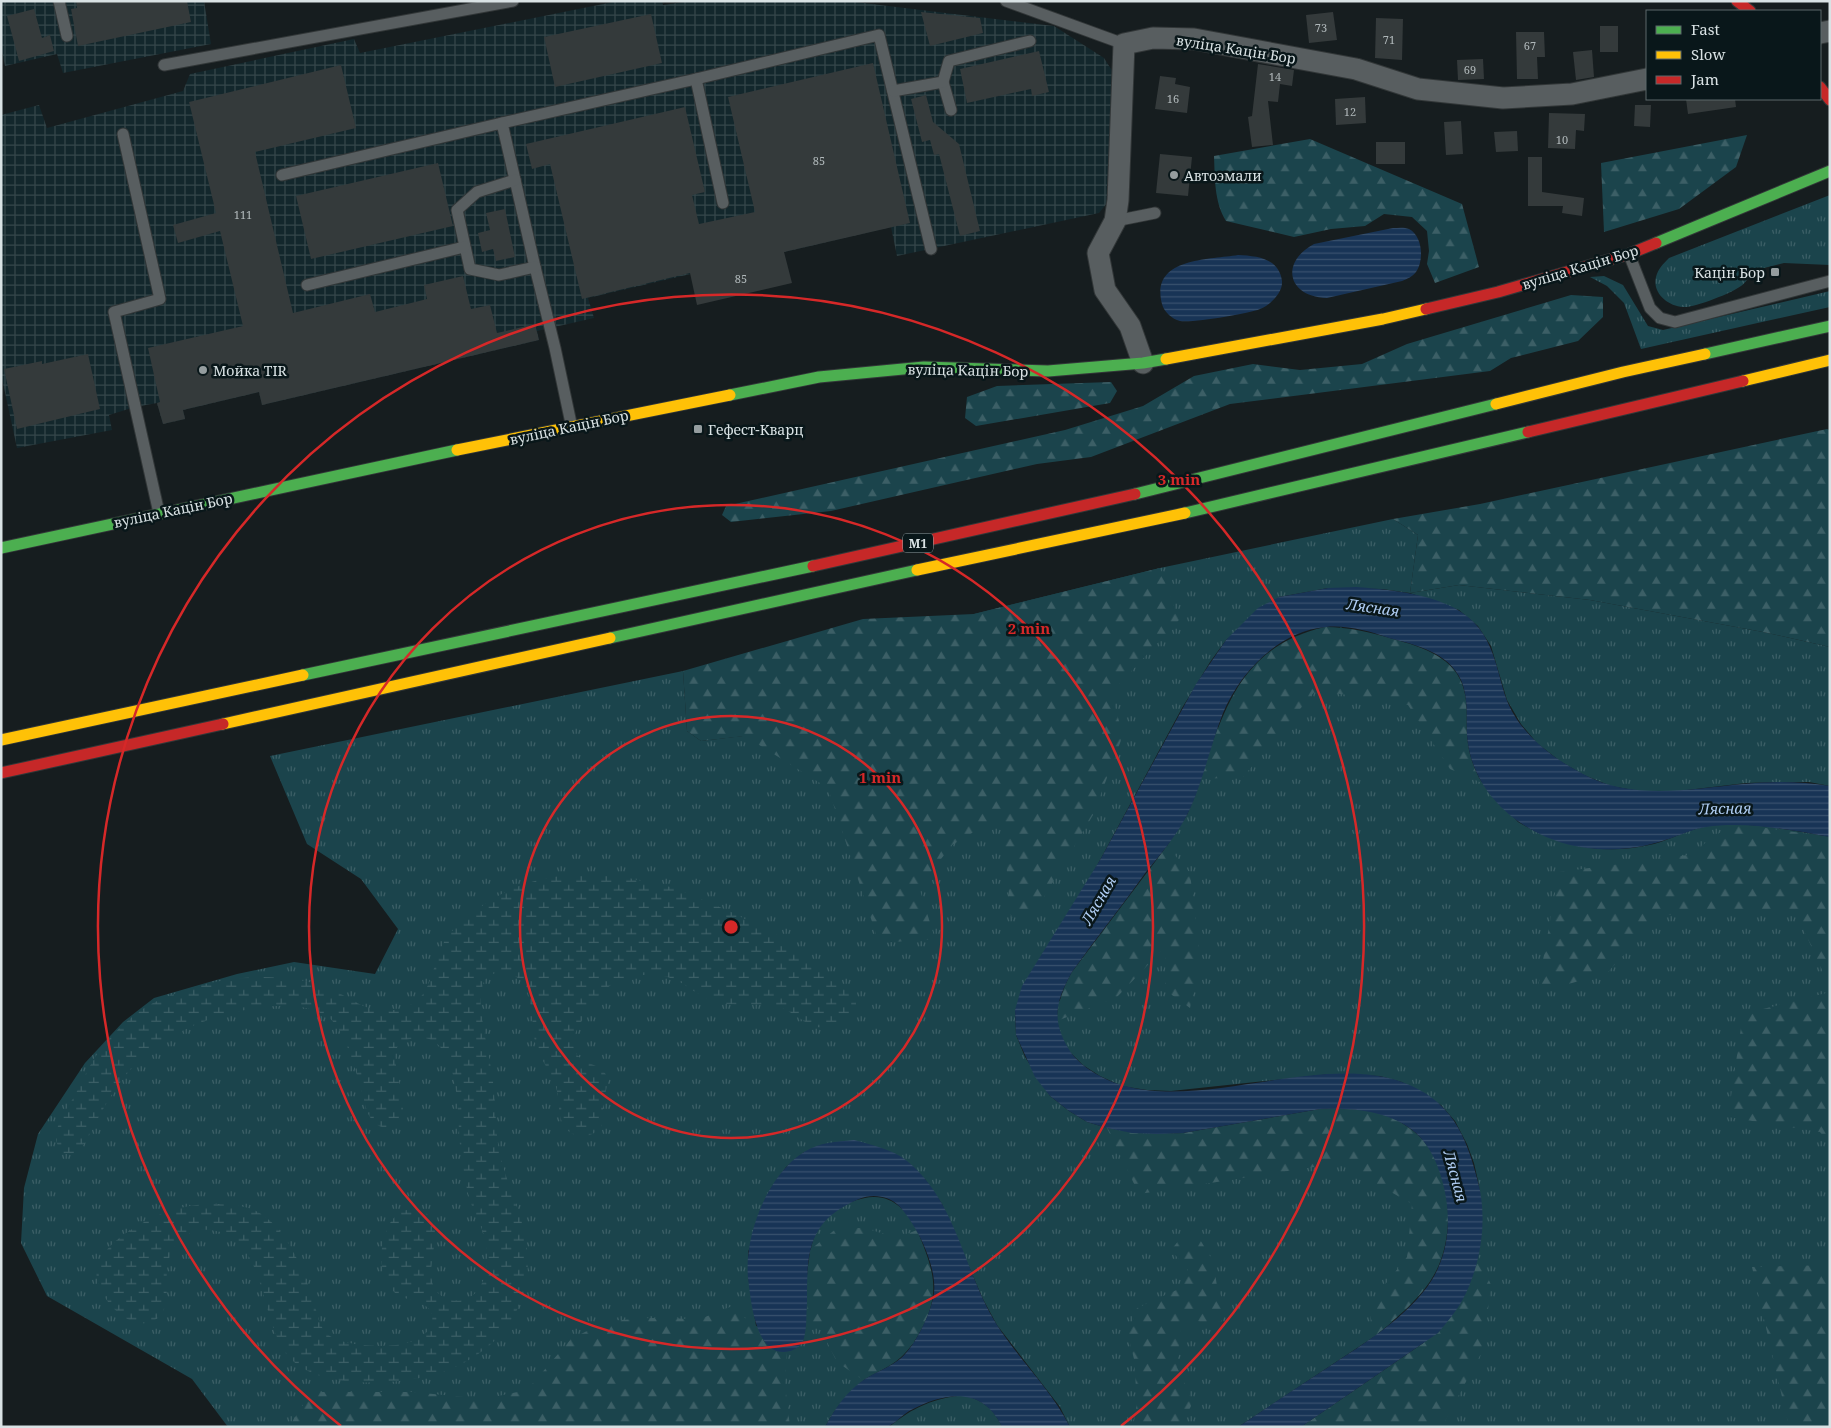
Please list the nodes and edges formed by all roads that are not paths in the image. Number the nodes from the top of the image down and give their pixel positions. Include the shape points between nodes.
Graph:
1 (60, 1) edge
2 (513, 1) edge
3 (1006, 1) edge
4 (1737, 1) edge
5 (1749, 10) edge
6 (67, 36) dead end
7 (1030, 42) dead end
8 (1124, 44) junction
9 (164, 65) dead end
10 (696, 79) junction
11 (1646, 79) edge
12 (943, 82) junction
13 (1821, 89) edge
14 (893, 91) junction
15 (1830, 100) edge
16 (951, 110) dead end
17 (502, 123) junction
18 (123, 134) dead end
19 (1830, 171) edge
20 (282, 175) dead end
21 (515, 180) junction
22 (723, 203) dead end
23 (1155, 214) dead end
24 (1115, 221) junction
25 (464, 248) junction
26 (931, 249) dead end
27 (1629, 254) junction
28 (534, 267) junction
29 (1830, 281) edge
30 (306, 285) dead end
31 (1830, 326) edge
32 (1830, 360) edge
33 (1144, 363) junction
34 (572, 428) junction
35 (159, 513) junction
36 (1, 548) edge
37 (1, 740) edge
38 (1, 773) edge

1 - 6 lane
2 - 9 lane
3 - 8 lane
4 - 5 main road
7 - 12 lane via 949,61
8 - 11 street, вуліца Кацін Бор via 1153,38 1194,39 1356,69 1418,89 1503,98 1572,94
8 - 24 street
10 - 14 lane via 879,34
10 - 17 lane
10 - 22 lane
12 - 14 lane
12 - 16 lane
13 - 15 main road
14 - 26 lane
17 - 20 lane
17 - 21 lane
18 - 35 lane via 160,298 114,312
19 - 27 main road, вуліца Кацін Бор
21 - 25 lane via 477,192 457,210
21 - 28 lane
23 - 24 lane
24 - 33 street via 1098,253 1105,290 1130,326
25 - 28 lane via 470,269 499,275
25 - 30 lane
27 - 29 lane via 1650,308 1660,318 1675,322
27 - 33 main road, вуліца Кацін Бор via 1498,292 1383,319
28 - 34 lane
31 - 37 main road, М1 via 1623,372 1142,493
32 - 38 main road, М1 via 1151,521
33 - 34 main road, вуліца Кацін Бор via 1048,371 924,367 819,377
34 - 35 main road, вуліца Кацін Бор
35 - 36 main road, вуліца Кацін Бор

